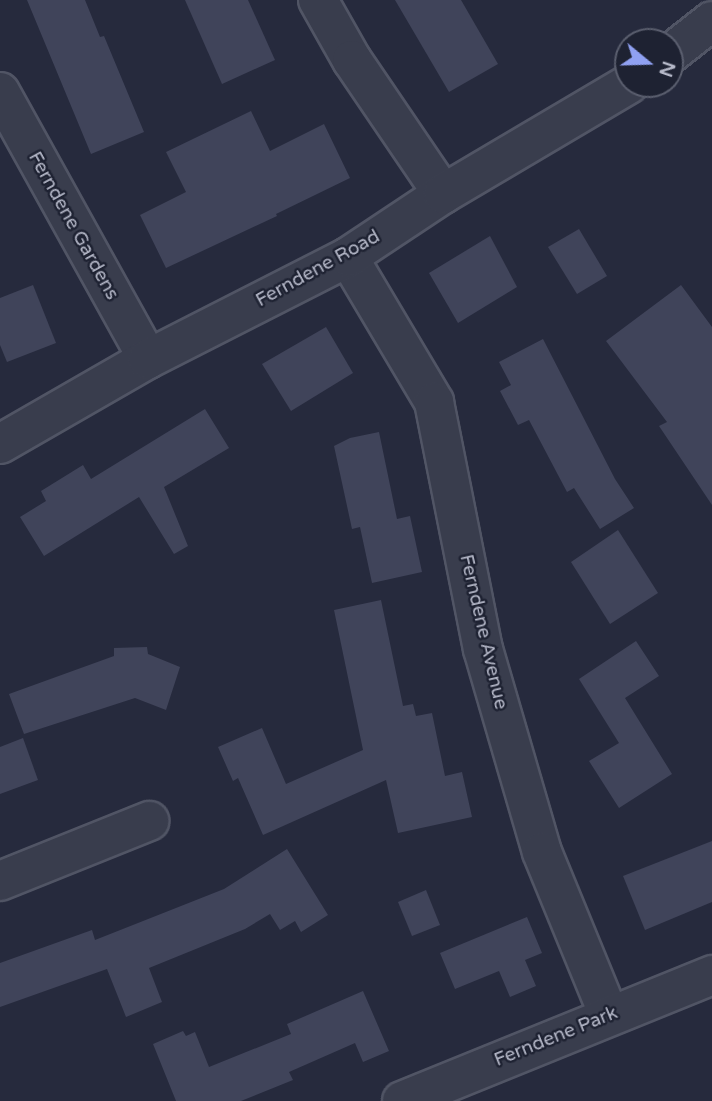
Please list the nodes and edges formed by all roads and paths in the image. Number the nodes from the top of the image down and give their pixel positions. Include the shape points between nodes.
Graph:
1 (318, 0) edge
2 (712, 21) edge
3 (684, 43) edge
4 (0, 92) edge
5 (614, 93) edge
6 (443, 194) junction
7 (348, 257) junction
8 (148, 359) junction
9 (0, 444) edge
10 (149, 821) dead end
11 (0, 881) edge
12 (712, 975) edge
13 (609, 1015) junction
14 (402, 1101) edge

1 - 6 street via 352,60
2 - 3 street
4 - 8 street, Ferndene Gardens
5 - 6 street, Ferndene Road
6 - 7 street, Ferndene Road
7 - 8 street, Ferndene Road
7 - 13 street, Ferndene Avenue via 434,402 483,649 542,852
8 - 9 street, Ferndene Road
10 - 11 street
12 - 13 street, Ferndene Park
13 - 14 street, Ferndene Park

